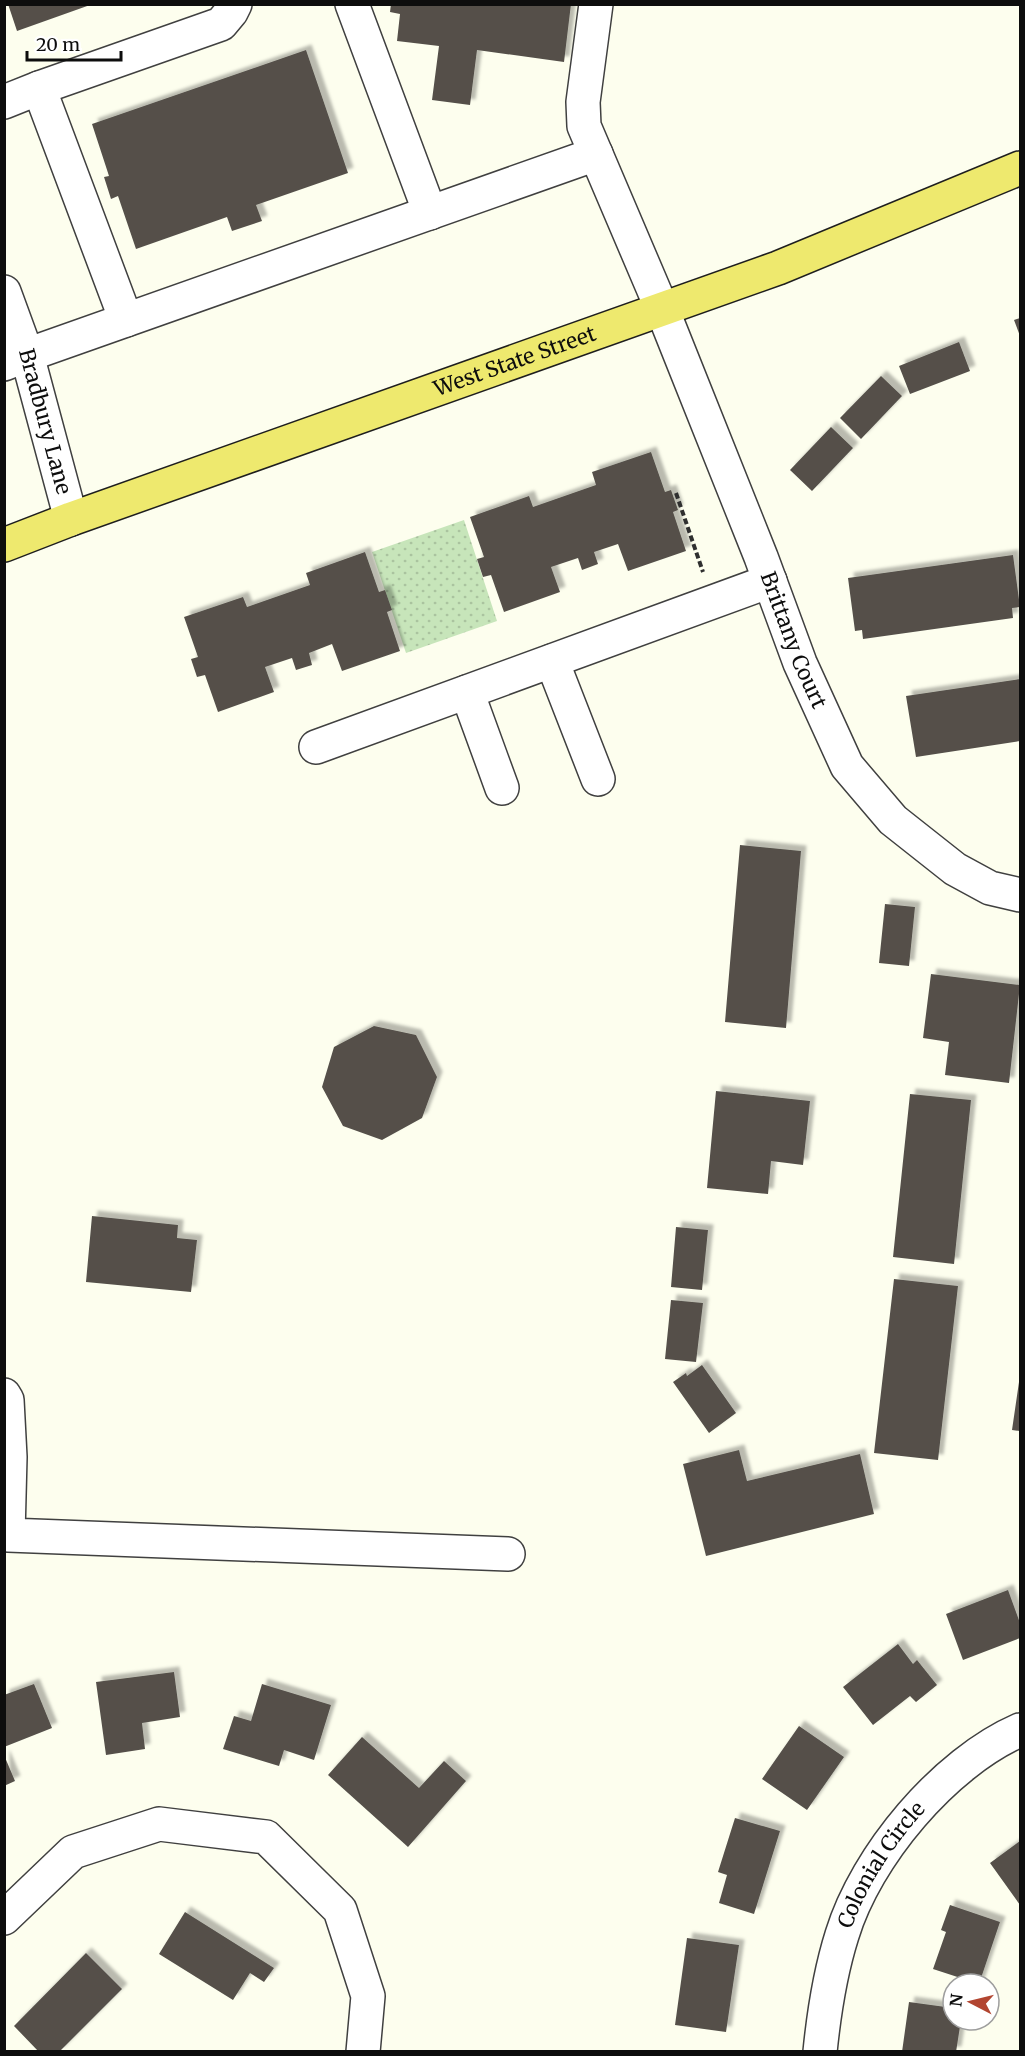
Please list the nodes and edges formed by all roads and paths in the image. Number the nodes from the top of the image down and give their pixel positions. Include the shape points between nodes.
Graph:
1 (234, 4) edge
2 (352, 4) edge
3 (596, 4) edge
4 (39, 88) junction
5 (4, 102) edge
6 (596, 154) junction
7 (1020, 168) edge
8 (430, 213) junction
9 (4, 292) edge
10 (662, 309) junction
11 (126, 320) junction
12 (16, 359) edge
13 (676, 493) dead end
14 (71, 519) junction
15 (4, 545) edge
16 (704, 575) dead end
17 (770, 581) junction
18 (552, 661) junction
19 (467, 692) junction
20 (316, 747) dead end
21 (598, 779) dead end
22 (502, 788) dead end
23 (1020, 895) edge
24 (4, 1395) edge
25 (508, 1554) dead end
26 (1020, 1730) edge
27 (4, 1918) edge
28 (363, 2052) edge
29 (820, 2052) edge

1 - 4 street via 220,24
2 - 8 street
3 - 6 street, Brittany Court via 583,102 584,126
4 - 5 street
4 - 11 street
6 - 8 street
6 - 10 street, Brittany Court
7 - 10 main road, West State Street via 778,268
8 - 11 street
9 - 12 street, Bradbury Lane
10 - 14 main road, West State Street
10 - 17 street, Brittany Court
11 - 12 street
12 - 14 street, Bradbury Lane
13 - 16 path
14 - 15 main road, West State Street
17 - 18 street
17 - 23 street, Brittany Court via 800,663 847,766 892,820 955,869 990,888
18 - 19 street
18 - 21 street
19 - 20 street
19 - 22 street
24 - 25 street via 10,1457 8,1535
26 - 29 street, Colonial Circle via 964,1765 924,1800 883,1852 842,1933 825,2002
27 - 28 street via 73,1852 159,1824 266,1837 340,1910 368,1996

